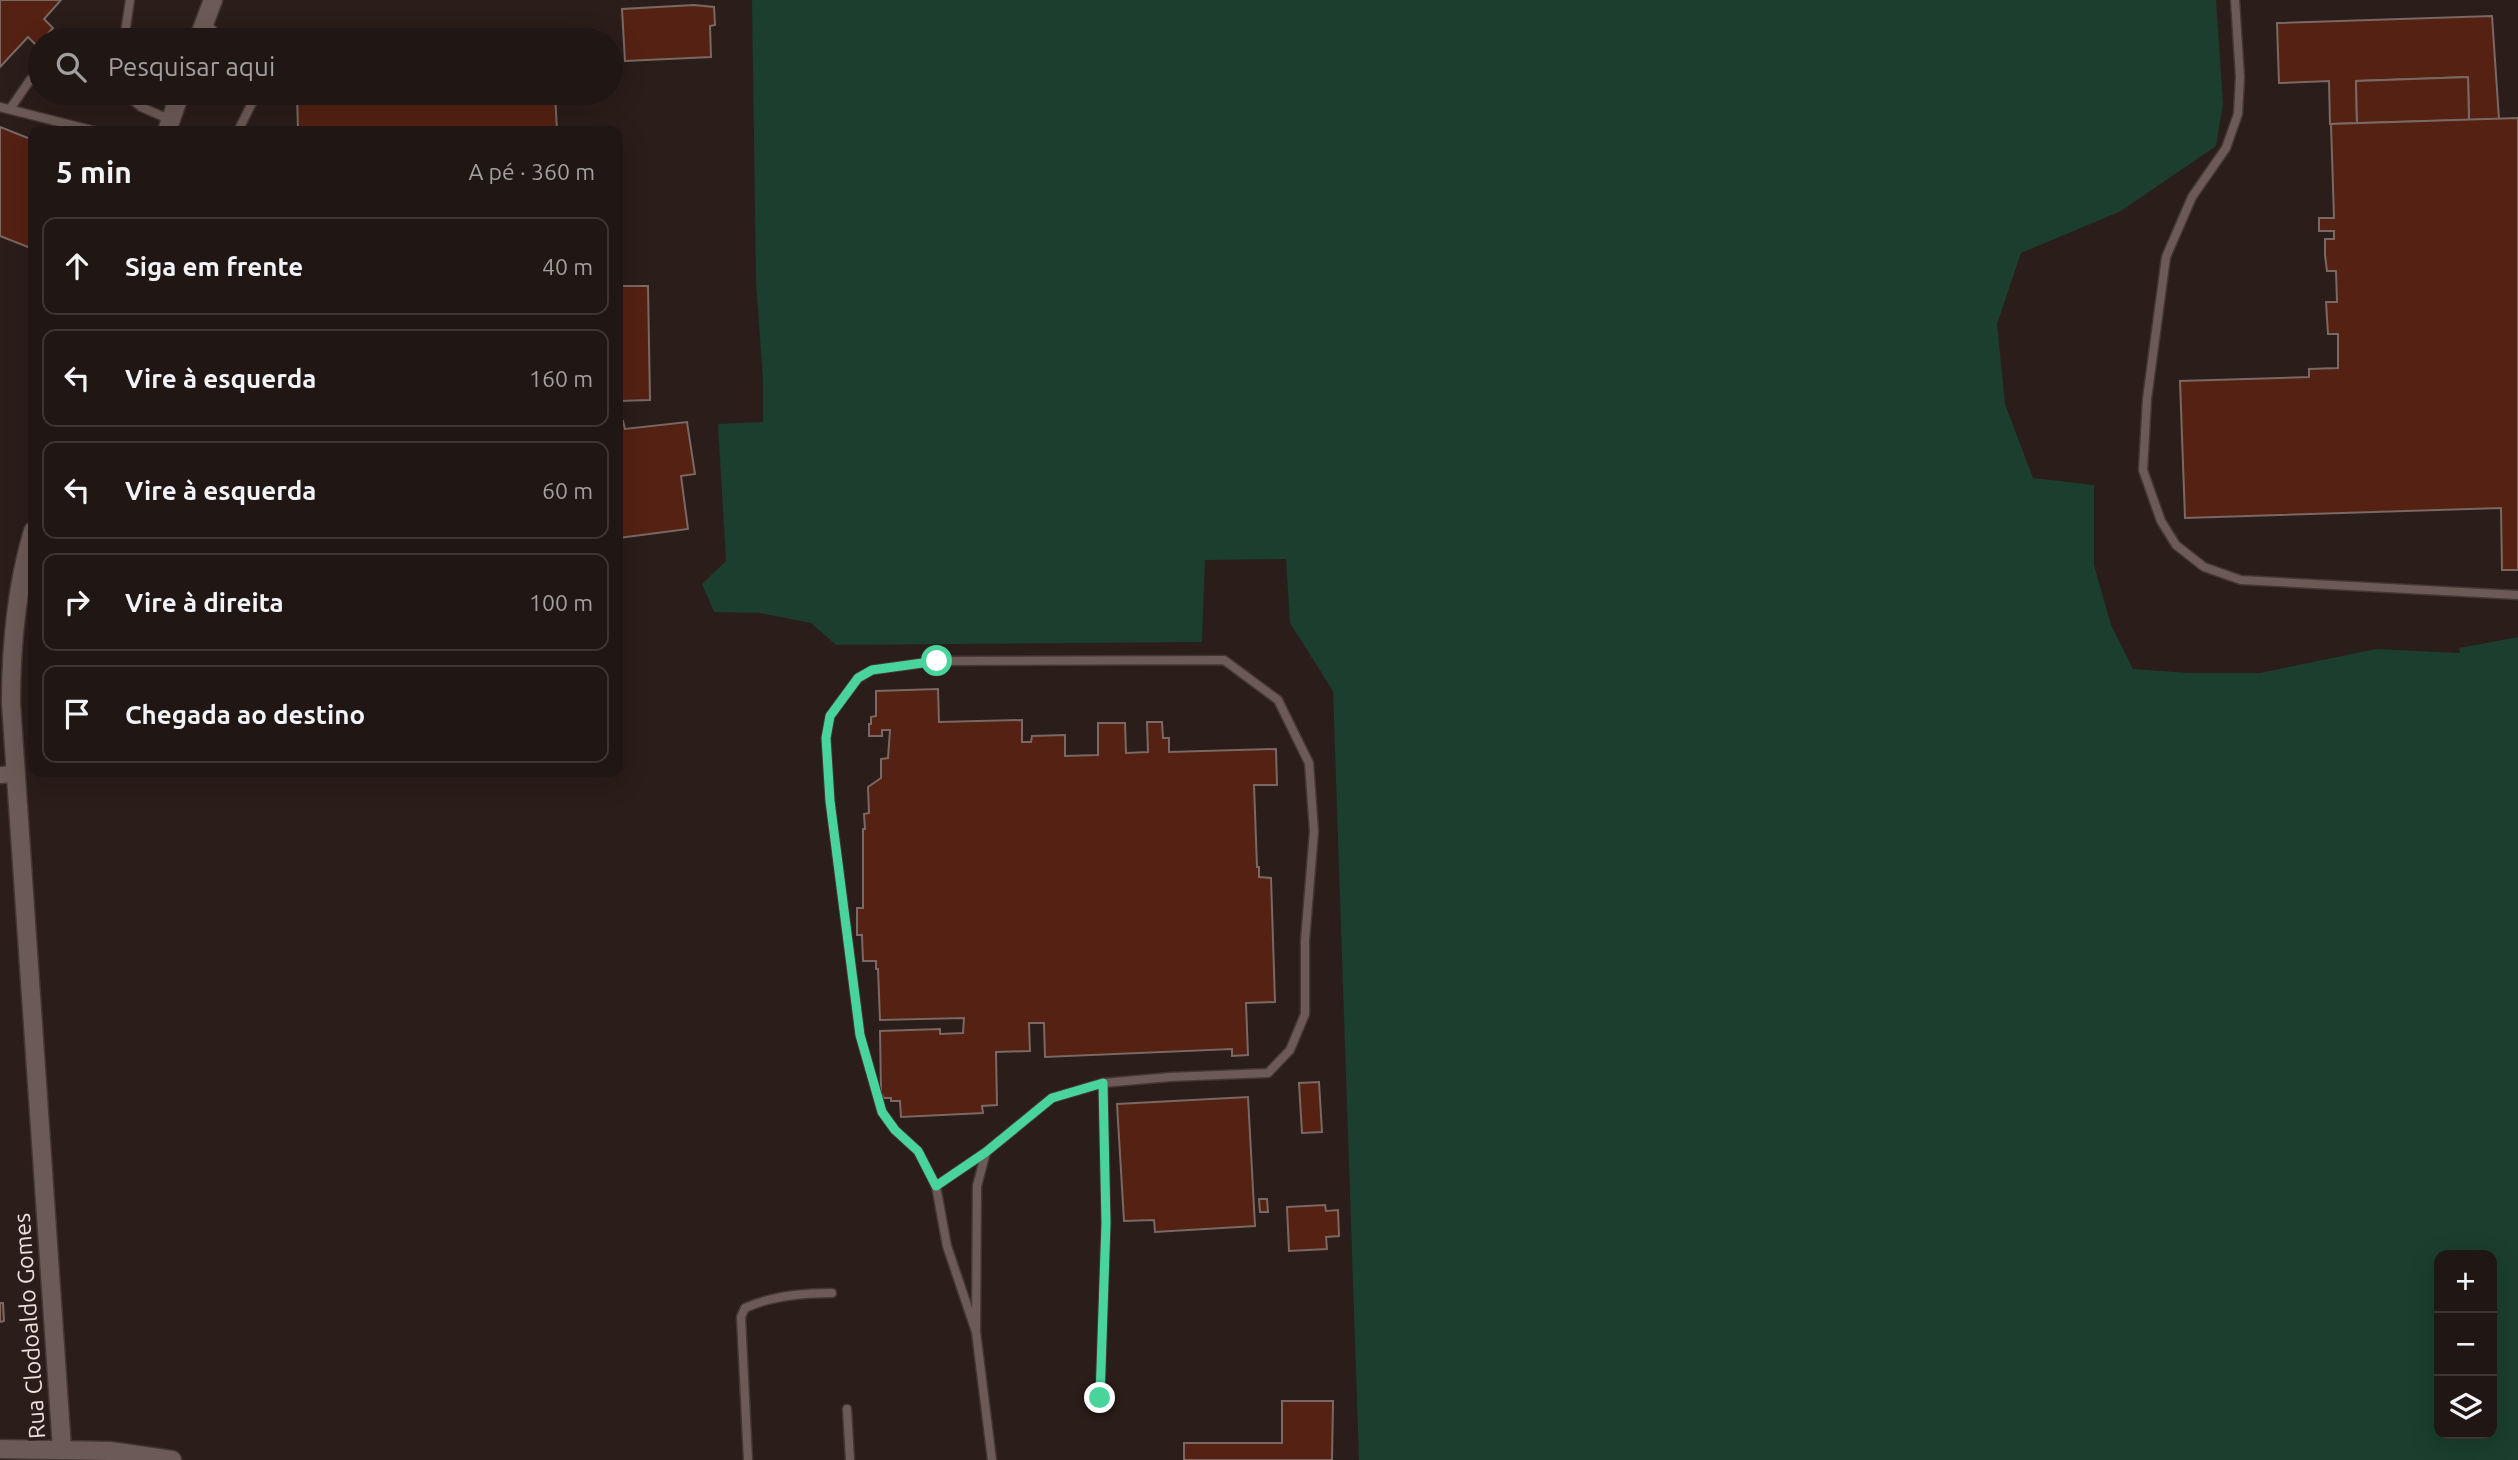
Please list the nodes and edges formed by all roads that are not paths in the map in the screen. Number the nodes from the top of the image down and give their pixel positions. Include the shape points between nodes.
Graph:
1 (130, 0) edge
2 (213, 0) edge
3 (2235, 0) edge
4 (205, 22) junction
5 (126, 28) edge
6 (203, 28) edge
7 (211, 28) edge
8 (28, 83) edge
9 (139, 105) edge
10 (176, 105) edge
11 (251, 105) edge
12 (0, 107) edge
13 (10, 110) junction
14 (75, 126) edge
15 (169, 126) edge
16 (240, 126) edge
17 (28, 551) edge
18 (2518, 595) edge
19 (7, 775) edge
20 (1103, 1083) junction
21 (986, 1152) junction
22 (936, 1186) junction
23 (832, 1293) dead end
24 (976, 1332) junction
25 (1100, 1398) dead end
26 (847, 1409) dead end
27 (0, 1449) edge
28 (62, 1449) junction
29 (110, 1456) edge
30 (172, 1460) edge
31 (748, 1460) edge
32 (850, 1460) edge
33 (992, 1460) edge

1 - 5 lane
2 - 4 main road
3 - 18 lane via 2238,114 2226,148 2192,197 2166,257 2147,399 2143,470 2161,521 2176,545 2204,567 2241,580
4 - 6 main road
4 - 7 lane
8 - 13 lane
9 - 15 lane
10 - 15 main road
11 - 16 lane
12 - 13 lane
13 - 14 lane
17 - 19 main road, Rua Clodoaldo Gomes via 13,639
19 - 28 main road, Rua Clodoaldo Gomes
20 - 21 lane via 1052,1098
20 - 22 lane via 1268,1073 1290,1050 1305,1014 1305,941 1314,831 1308,763 1278,700 1224,660 937,661 872,670 858,678 830,716 826,738 860,1035 882,1112 918,1151
20 - 25 lane via 1106,1223
21 - 22 lane
21 - 24 lane via 977,1186
22 - 24 lane via 947,1246
23 - 31 lane via 759,1301 745,1308 741,1317
24 - 33 lane
26 - 32 lane
27 - 28 main road
28 - 29 main road
29 - 30 main road

